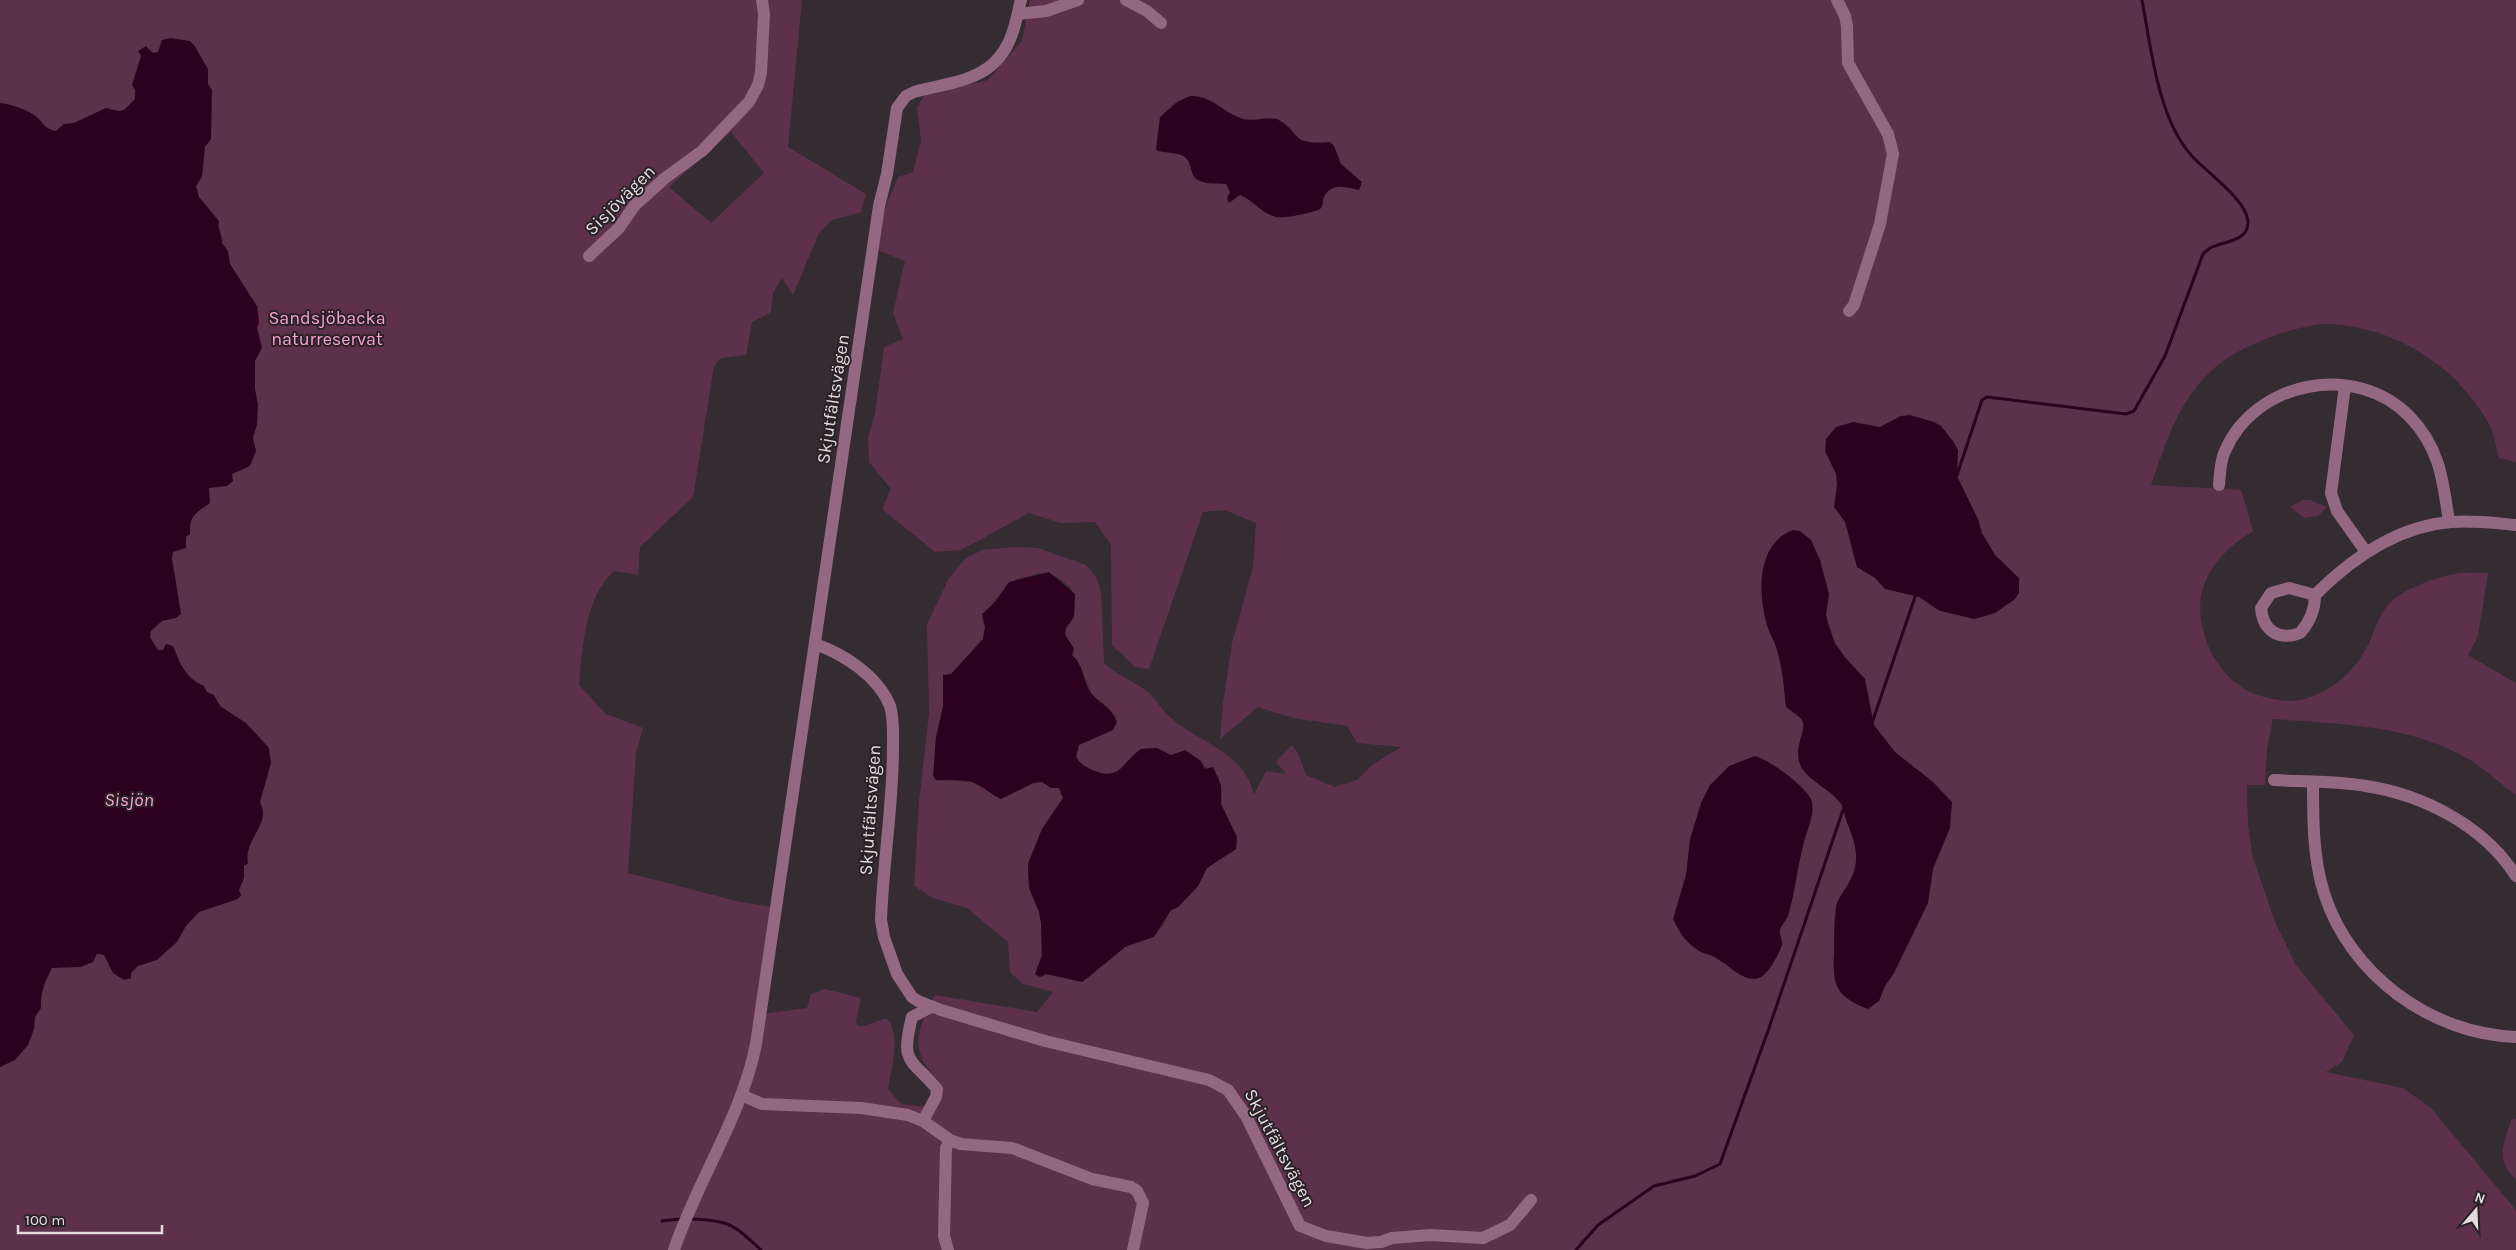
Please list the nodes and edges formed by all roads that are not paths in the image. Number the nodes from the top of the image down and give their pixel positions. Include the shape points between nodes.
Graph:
1 (762, 0) edge
2 (1021, 0) edge
3 (1078, 0) edge
4 (1126, 0) edge
5 (1837, 0) edge
6 (1018, 14) junction
7 (1161, 23) dead end
8 (589, 256) dead end
9 (1849, 311) dead end
10 (2344, 386) junction
11 (2219, 485) dead end
12 (2449, 522) junction
13 (2516, 525) edge
14 (2366, 552) junction
15 (2314, 595) junction
16 (815, 644) junction
17 (2274, 780) dead end
18 (2313, 783) junction
19 (2516, 876) edge
20 (931, 1007) junction
21 (2516, 1037) edge
22 (741, 1095) junction
23 (923, 1121) junction
24 (950, 1140) junction
25 (1531, 1200) dead end
26 (674, 1250) edge
27 (948, 1250) edge
28 (1133, 1250) edge

1 - 8 street, Sisjövägen via 758,85 749,102 702,150 634,206 619,228
2 - 6 street, Skjutfältsvägen
3 - 6 street via 1046,11
4 - 7 street
5 - 9 street via 1847,26 1848,63 1888,134 1893,154 1880,224 1854,305
6 - 16 street, Skjutfältsvägen via 1012,36 995,64 969,78 914,92 906,96 897,108 870,266
10 - 11 street via 2294,389 2271,399 2244,420 2224,452
10 - 12 street via 2366,391 2392,404 2409,416 2425,436 2438,458
10 - 14 street via 2331,493 2337,511
12 - 13 street
12 - 14 street via 2409,532
14 - 15 street
15 - 15 street via 2315,606 2300,632 2284,636 2265,626 2261,608 2271,593 2289,588
16 - 20 street, Skjutfältsvägen via 845,659 871,678 890,706 893,765 881,920 884,938 901,983 912,997
16 - 22 street via 756,1044
17 - 18 street
18 - 19 street via 2393,791 2430,805 2459,820 2490,845
18 - 21 street via 2313,832 2324,892 2336,922 2362,961 2393,991 2436,1018 2476,1032
20 - 23 street via 912,1017 906,1051 909,1060 937,1089
20 - 25 street, Skjutfältsvägen via 1045,1041 1196,1076 1224,1087 1235,1096 1300,1226 1309,1231 1367,1243 1430,1235 1483,1238 1510,1226
22 - 23 street via 762,1104 861,1108 908,1115
22 - 26 street via 700,1183
23 - 24 street
24 - 27 street via 946,1148 944,1236
24 - 28 street via 961,1144 1012,1148 1092,1179 1137,1191 1143,1203

